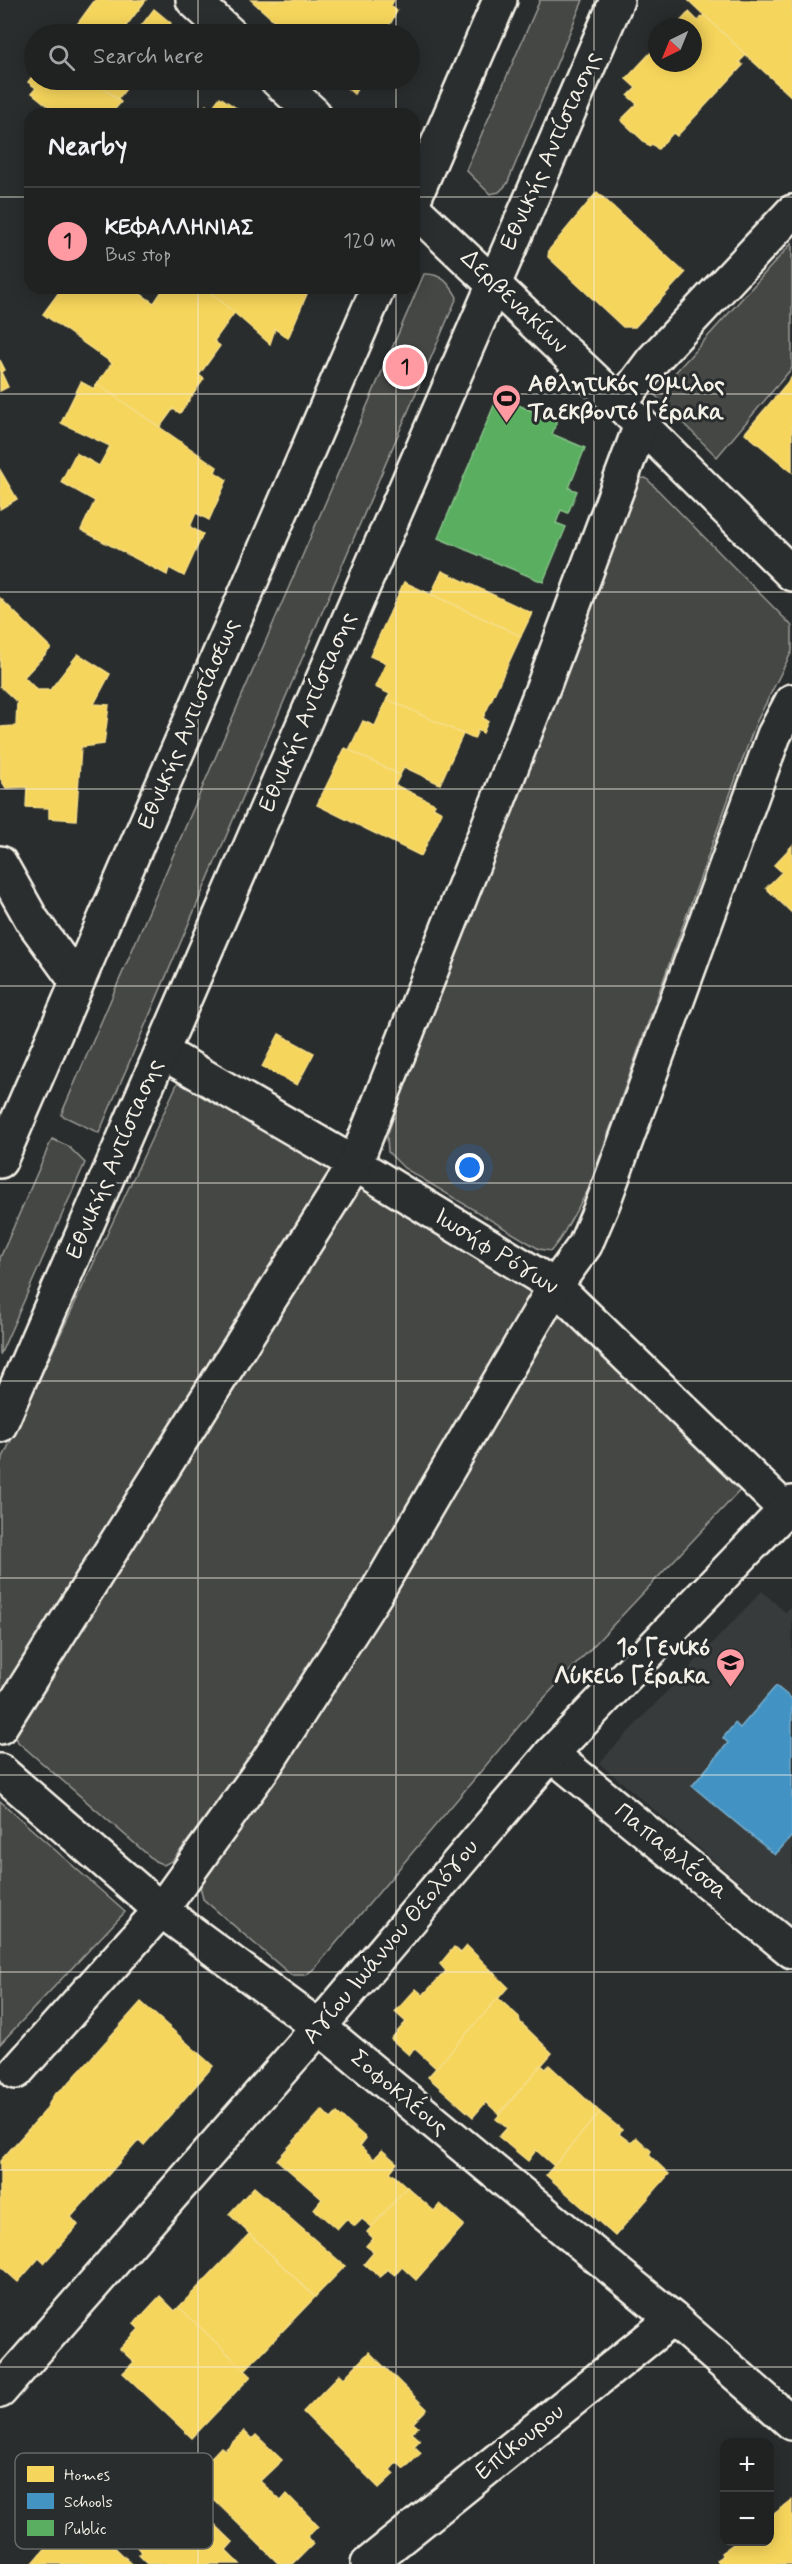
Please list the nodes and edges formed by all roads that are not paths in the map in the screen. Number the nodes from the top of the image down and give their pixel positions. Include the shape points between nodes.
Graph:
1 (193, 0) edge
2 (500, 0) edge
3 (616, 0) edge
4 (219, 24) edge
5 (288, 90) edge
6 (307, 108) edge
7 (420, 185) edge
8 (792, 212) edge
9 (420, 215) edge
10 (493, 284) junction
11 (375, 294) edge
12 (630, 414) junction
13 (792, 574) edge
14 (792, 700) edge
15 (0, 863) edge
16 (77, 982) junction
17 (162, 1052) junction
18 (0, 1161) edge
19 (355, 1164) junction
20 (555, 1286) junction
21 (0, 1425) edge
22 (789, 1507) edge
23 (0, 1727) edge
24 (551, 1754) junction
25 (0, 1771) edge
26 (161, 1910) junction
27 (792, 1951) edge
28 (319, 2027) junction
29 (16, 2072) dead end
30 (673, 2319) junction
31 (0, 2391) edge
32 (792, 2423) edge
33 (368, 2564) edge

1 - 4 street
2 - 7 street
3 - 10 street, Εθνικής Αντίστασης
5 - 6 street
8 - 12 street via 652,360
9 - 10 street, Δερβενακίων
10 - 12 street, Δερβενακίων
10 - 17 street, Εθνικής Αντίστασης
11 - 16 street, Εθνικής Αντιστάσεως
12 - 13 street, Δερβενακίων
12 - 19 street via 545,682
14 - 20 street via 774,735 603,1203 585,1245
15 - 16 street via 32,920
16 - 18 street, Εθνικής Αντιστάσεως
17 - 19 street, Ιωσήφ Ρόγων
17 - 21 street, Εθνικής Αντίστασης
19 - 20 street, Ιωσήφ Ρόγων
19 - 23 street
20 - 22 street, Ιωσήφ Ρόγων
20 - 26 street via 376,1593 268,1761
22 - 24 street, Αγίου Ιωάννου Θεολόγου
24 - 27 street, Παπαφλέσσα
24 - 28 street, Αγίου Ιωάννου Θεολόγου
25 - 26 street, Σοφοκλέους
26 - 28 street, Σοφοκλέους
26 - 29 street
28 - 30 street, Σοφοκλέους
28 - 31 street, Αγίου Ιωάννου Θεολόγου
30 - 32 street, Σοφοκλέους
30 - 33 street, Επίκουρου

